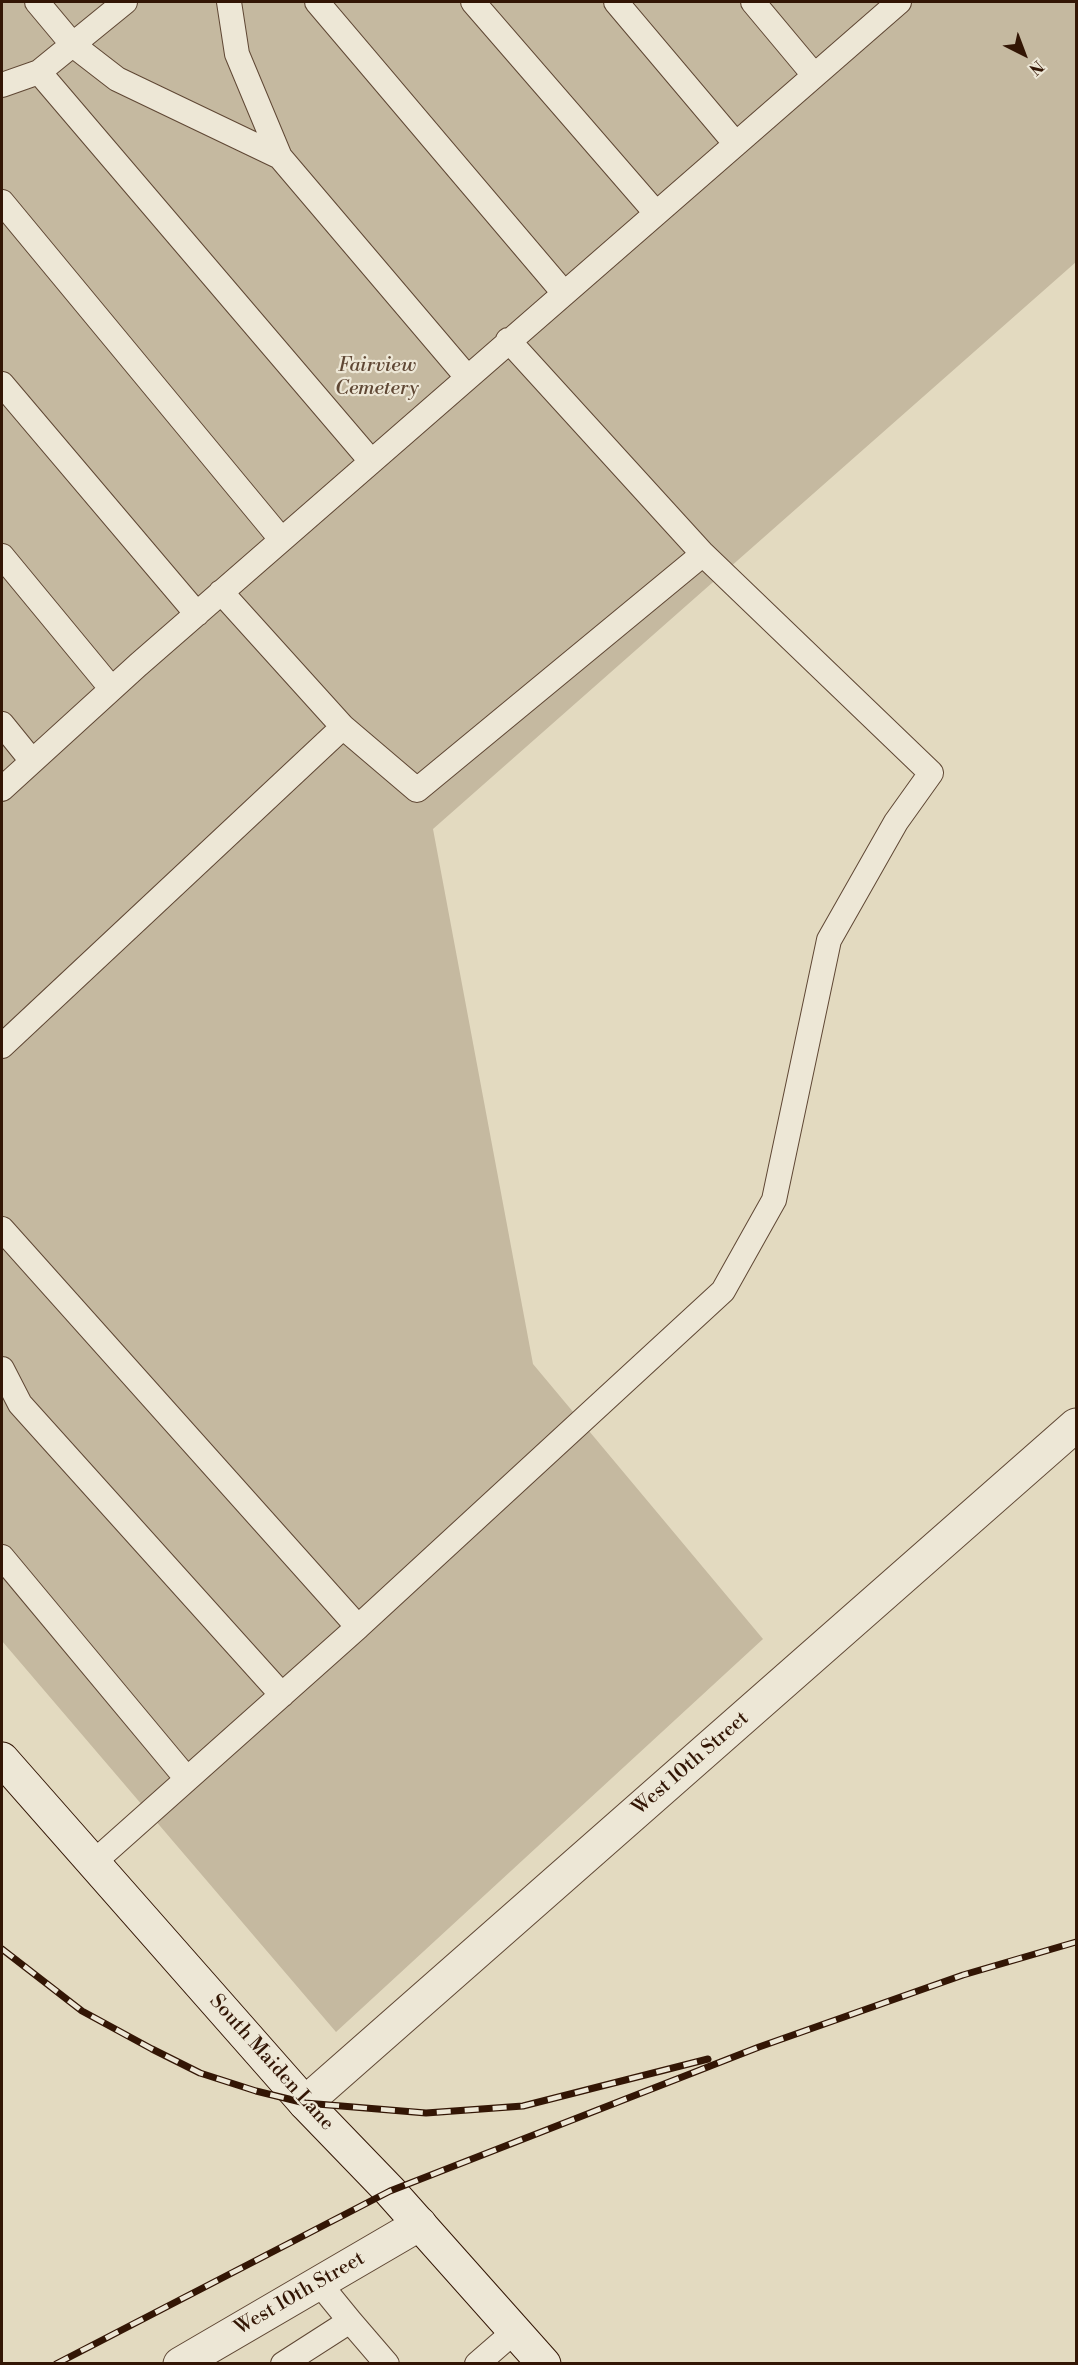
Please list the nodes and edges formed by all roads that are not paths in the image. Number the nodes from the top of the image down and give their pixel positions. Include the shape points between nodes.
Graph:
1 (37, 2) edge
2 (125, 2) edge
3 (229, 2) edge
4 (317, 2) edge
5 (473, 2) edge
6 (616, 2) edge
7 (753, 2) edge
8 (899, 2) edge
9 (73, 45) junction
10 (39, 72) junction
11 (814, 75) junction
12 (2, 86) edge
13 (735, 143) junction
14 (280, 158) junction
15 (2, 202) edge
16 (656, 213) junction
17 (564, 293) junction
18 (508, 340) junction
19 (467, 377) junction
20 (2, 384) edge
21 (371, 461) junction
22 (281, 539) junction
23 (704, 554) junction
24 (2, 556) edge
25 (221, 592) junction
26 (196, 614) junction
27 (111, 688) junction
28 (2, 724) edge
29 (343, 727) junction
30 (32, 761) junction
31 (2, 789) edge
32 (2, 1046) edge
33 (6, 1241) edge
34 (2, 1369) edge
35 (1077, 1425) edge
36 (2, 1557) edge
37 (358, 1627) junction
38 (282, 1695) junction
39 (2, 1759) edge
40 (187, 1779) junction
41 (93, 1863) junction
42 (305, 2103) junction
43 (420, 2224) junction
44 (319, 2283) junction
45 (350, 2320) junction
46 (515, 2331) junction
47 (180, 2364) edge
48 (283, 2364) edge
49 (387, 2364) edge
50 (477, 2364) edge
51 (544, 2364) edge

1 - 9 lane
2 - 9 lane
3 - 14 lane via 237,54
4 - 17 lane
5 - 16 lane
6 - 13 lane
7 - 11 lane
8 - 11 lane
9 - 10 lane
9 - 14 lane via 117,79
10 - 12 lane
10 - 21 lane
11 - 13 lane
13 - 16 lane
14 - 19 lane
15 - 22 lane
16 - 17 lane
17 - 18 lane
18 - 19 lane
18 - 23 lane
19 - 21 lane
20 - 26 lane
21 - 22 lane
22 - 25 lane
23 - 29 lane via 417,790
23 - 37 lane via 931,773 896,822 829,940 774,1200 723,1291
24 - 27 lane
25 - 26 lane
25 - 29 lane
26 - 27 lane
27 - 30 lane
28 - 30 lane
29 - 32 lane
30 - 31 lane
33 - 37 lane
34 - 38 lane via 20,1404
35 - 42 street, West 10th Street
36 - 40 lane
37 - 38 lane
38 - 40 lane
39 - 41 street, South Maiden Lane
40 - 41 lane
41 - 42 street, South Maiden Lane
42 - 43 street, South Maiden Lane
43 - 44 street, West 10th Street
43 - 46 street, South Maiden Lane
44 - 45 lane
44 - 47 street, West 10th Street
45 - 48 lane
45 - 49 lane
46 - 50 lane
46 - 51 street, South Maiden Lane

